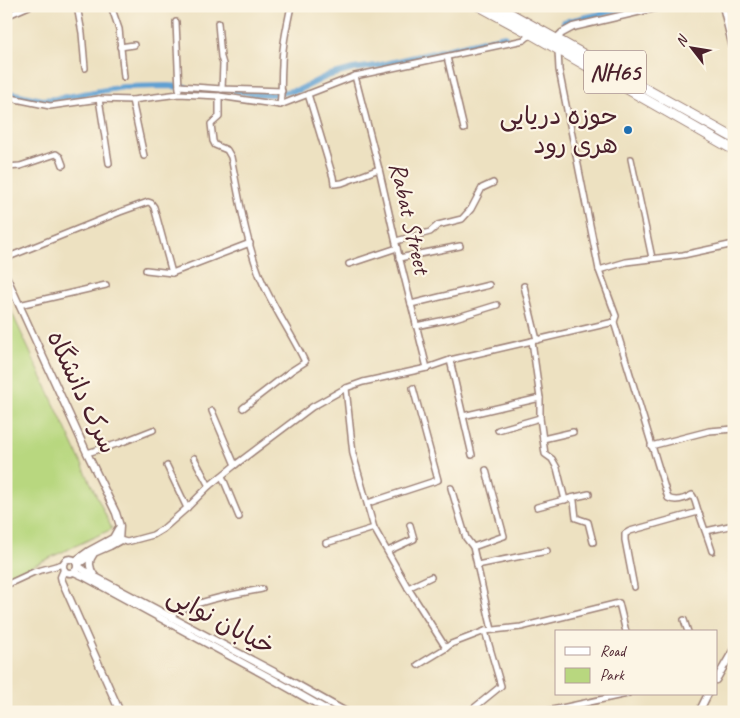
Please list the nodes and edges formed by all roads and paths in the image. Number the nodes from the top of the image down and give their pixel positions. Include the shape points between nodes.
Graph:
1 (29, 6) edge
2 (77, 6) edge
3 (112, 6) edge
4 (291, 6) edge
5 (479, 6) edge
6 (497, 6) edge
7 (663, 6) edge
8 (723, 6) edge
9 (6, 16) edge
10 (176, 22) dead end
11 (218, 23) dead end
12 (531, 34) junction
13 (556, 39) junction
14 (134, 45) dead end
15 (120, 47) junction
16 (558, 50) junction
17 (734, 52) edge
18 (447, 57) junction
19 (85, 68) dead end
20 (356, 76) junction
21 (124, 77) dead end
22 (179, 86) junction
23 (222, 89) junction
24 (282, 91) junction
25 (179, 94) junction
26 (308, 94) junction
27 (219, 96) junction
28 (6, 97) edge
29 (99, 99) junction
30 (132, 100) junction
31 (280, 105) junction
32 (464, 129) dead end
33 (734, 138) edge
34 (734, 150) edge
35 (144, 156) dead end
36 (632, 159) dead end
37 (109, 163) dead end
38 (63, 165) dead end
39 (6, 167) edge
40 (380, 169) junction
41 (493, 183) dead end
42 (396, 241) junction
43 (250, 243) junction
44 (734, 244) edge
45 (460, 246) dead end
46 (397, 248) junction
47 (6, 258) edge
48 (399, 258) junction
49 (652, 258) junction
50 (349, 264) dead end
51 (146, 270) dead end
52 (600, 270) junction
53 (172, 273) junction
54 (6, 276) edge
55 (106, 285) dead end
56 (489, 285) dead end
57 (524, 286) dead end
58 (410, 304) junction
59 (19, 305) junction
60 (497, 305) dead end
61 (614, 322) junction
62 (416, 326) junction
63 (534, 341) junction
64 (450, 360) junction
65 (426, 368) junction
66 (346, 388) junction
67 (413, 388) dead end
68 (540, 398) junction
69 (243, 408) dead end
70 (212, 411) dead end
71 (463, 416) junction
72 (540, 418) junction
73 (734, 429) edge
74 (153, 430) dead end
75 (498, 430) dead end
76 (573, 432) dead end
77 (543, 439) junction
78 (651, 446) junction
79 (87, 453) junction
80 (472, 455) dead end
81 (194, 458) dead end
82 (235, 465) junction
83 (167, 466) dead end
84 (486, 470) dead end
85 (222, 476) junction
86 (209, 486) junction
87 (451, 488) dead end
88 (589, 494) dead end
89 (571, 498) junction
90 (565, 500) junction
91 (368, 503) junction
92 (537, 507) dead end
93 (187, 508) junction
94 (698, 512) junction
95 (239, 517) dead end
96 (410, 525) dead end
97 (734, 525) edge
98 (374, 528) junction
99 (706, 532) junction
100 (116, 539) junction
101 (593, 542) dead end
102 (326, 544) dead end
103 (473, 547) junction
104 (388, 551) junction
105 (547, 551) dead end
106 (712, 551) dead end
107 (94, 553) junction
108 (76, 563) junction
109 (477, 565) junction
110 (63, 567) junction
111 (74, 572) junction
112 (95, 576) junction
113 (431, 577) dead end
114 (6, 585) edge
115 (408, 588) junction
116 (634, 588) dead end
117 (262, 590) dead end
118 (170, 616) junction
119 (684, 620) dead end
120 (492, 630) junction
121 (626, 630) edge
122 (687, 630) edge
123 (485, 631) junction
124 (446, 648) junction
125 (734, 649) edge
126 (418, 665) dead end
127 (724, 666) junction
128 (718, 668) edge
129 (718, 676) edge
130 (618, 696) edge
131 (707, 696) edge
132 (120, 712) edge
133 (331, 712) edge
134 (346, 712) edge
135 (468, 712) edge
136 (543, 712) edge
137 (699, 712) edge

1 - 9 street
2 - 19 street
3 - 15 street
4 - 24 street via 282,65
5 - 12 highway, NH65
6 - 13 highway, NH65
7 - 13 street via 573,27
8 - 17 street
10 - 22 street
11 - 23 street via 224,64
12 - 16 highway, NH65
12 - 18 street via 524,40
13 - 33 highway, NH65
14 - 15 street
15 - 21 street
16 - 34 highway, NH65
16 - 52 street via 559,70
18 - 20 street
18 - 32 street
20 - 26 street
20 - 40 street, Rabat Street
22 - 23 street
22 - 25 street
23 - 24 street
24 - 31 street
25 - 27 street
25 - 30 street
26 - 31 street
26 - 40 street via 334,184
27 - 31 street
27 - 43 street via 219,117 211,124 213,141 227,150 231,157
28 - 29 street via 50,106
29 - 30 street
29 - 37 street
30 - 35 street
36 - 49 street
38 - 39 street via 56,154 20,166
40 - 42 street, Rabat Street
41 - 42 street via 482,188 471,210 462,219
42 - 46 street, Rabat Street
43 - 53 street
43 - 69 street via 271,301 305,362
44 - 49 street
45 - 48 street
46 - 48 street, Rabat Street
46 - 50 street
47 - 53 street via 148,202 154,208
48 - 58 street, Rabat Street
49 - 52 street
51 - 53 street
52 - 61 street via 616,316
54 - 59 street, سرک دانشگاه
55 - 59 street
56 - 58 street
57 - 63 street
58 - 62 street, Rabat Street
59 - 79 street, سرک دانشگاه
60 - 62 street
61 - 63 street
61 - 78 street
62 - 65 street, Rabat Street
63 - 64 street
63 - 68 street
64 - 65 street
64 - 71 street
65 - 66 street
66 - 82 street via 312,407
66 - 91 street via 352,454
67 - 91 street via 438,480
68 - 71 street
68 - 72 street
70 - 82 street
71 - 80 street
72 - 75 street
72 - 77 street
73 - 78 street via 709,431
74 - 79 street
76 - 77 street
77 - 90 street via 545,454 557,468
78 - 94 street via 668,498 692,495
79 - 100 street, سرک دانشگاه via 116,513 120,526
81 - 86 street
82 - 85 street
83 - 93 street
84 - 103 street via 504,536
85 - 86 street
85 - 95 street
86 - 93 street
87 - 103 street via 466,538
88 - 89 street
89 - 90 street
89 - 101 street via 576,518 588,522
90 - 92 street
91 - 98 street
93 - 100 street via 154,535 127,542
94 - 99 street
94 - 116 street via 626,534
96 - 104 street via 414,539
97 - 99 street
98 - 102 street
98 - 104 street
99 - 106 street
100 - 107 street via 110,546
100 - 108 street via 88,552
103 - 109 street
104 - 115 street
105 - 109 street
107 - 108 street
107 - 112 street via 90,569
108 - 110 street via 72,559 66,560
108 - 111 street
108 - 112 street, خیابان نوایی
109 - 120 street
110 - 111 street via 68,573
110 - 114 street via 34,572
110 - 132 street via 62,581
111 - 133 street, خیابان نوایی
112 - 118 street, خیابان نوایی
113 - 115 street
115 - 124 street
117 - 118 street via 190,606
118 - 134 street, خیابان نوایی
119 - 122 street
120 - 121 street via 521,627 619,603
120 - 123 street
123 - 124 street
123 - 135 street via 501,686
124 - 126 street
125 - 127 street
127 - 128 street
127 - 129 street
130 - 136 street
131 - 137 street

